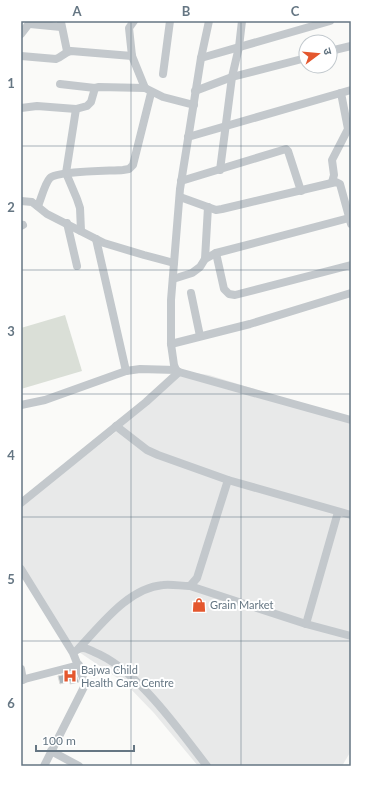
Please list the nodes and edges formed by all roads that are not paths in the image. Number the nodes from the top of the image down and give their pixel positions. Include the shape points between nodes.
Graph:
1 (170, 21) edge
2 (209, 21) edge
3 (242, 21) edge
4 (330, 21) edge
5 (31, 22) edge
6 (129, 23) edge
7 (61, 24) edge
8 (21, 34) edge
9 (351, 46) edge
10 (239, 47) junction
11 (338, 49) edge
12 (66, 51) junction
13 (21, 56) edge
14 (132, 56) junction
15 (201, 58) junction
16 (298, 60) edge
17 (164, 74) dead end
18 (232, 78) junction
19 (60, 84) dead end
20 (95, 88) junction
21 (148, 90) junction
22 (351, 90) edge
23 (196, 91) junction
24 (341, 93) junction
25 (194, 105) junction
26 (21, 108) edge
27 (76, 109) junction
28 (226, 126) junction
29 (188, 137) junction
30 (220, 170) junction
31 (66, 173) junction
32 (181, 181) junction
33 (332, 182) junction
34 (301, 191) junction
35 (180, 196) junction
36 (21, 201) edge
37 (38, 206) junction
38 (208, 207) junction
39 (350, 221) edge
40 (67, 223) junction
41 (81, 231) junction
42 (96, 239) junction
43 (216, 253) junction
44 (205, 259) junction
45 (174, 263) junction
46 (351, 265) edge
47 (78, 266) dead end
48 (172, 279) junction
49 (191, 293) dead end
50 (351, 293) edge
51 (200, 336) junction
52 (171, 344) junction
53 (126, 371) junction
54 (177, 371) junction
55 (21, 405) edge
56 (351, 420) edge
57 (116, 426) junction
58 (228, 480) junction
59 (21, 503) edge
60 (338, 512) junction
61 (351, 515) edge
62 (21, 569) edge
63 (190, 586) junction
64 (306, 624) junction
65 (351, 636) edge
66 (76, 650) junction
67 (79, 665) junction
68 (21, 669) edge
69 (22, 680) edge
70 (51, 750) junction
71 (44, 766) edge
72 (79, 766) edge
73 (208, 766) edge

1 - 17 street
2 - 15 street
3 - 10 street
4 - 10 street
5 - 7 street
5 - 8 street
6 - 14 street
7 - 12 street
9 - 11 street
10 - 15 street
10 - 18 street
12 - 13 street via 56,59
12 - 14 street
14 - 21 street
15 - 23 street
16 - 18 street
18 - 23 street
18 - 28 street
19 - 20 street
20 - 21 street
20 - 27 street via 91,102
21 - 25 street via 163,97
21 - 31 street via 133,165 123,170
22 - 24 street
23 - 25 street
24 - 28 street
24 - 33 street via 348,129 332,160
25 - 29 street
26 - 27 street via 37,106
27 - 31 street
28 - 29 street
28 - 30 street
29 - 32 street
30 - 32 street
30 - 34 street via 286,149
31 - 37 street via 50,178
31 - 41 street via 78,199
32 - 35 street
33 - 34 street
33 - 39 street via 340,184
34 - 38 street via 222,209
35 - 38 street
35 - 45 street
36 - 37 street via 32,202
37 - 40 street via 47,214
38 - 44 street
39 - 43 street
40 - 41 street
40 - 47 street
41 - 42 street
42 - 45 street
42 - 53 street
43 - 44 street
43 - 46 street via 224,289 235,295
44 - 48 street via 192,273
45 - 48 street
48 - 52 street
49 - 51 street
50 - 51 street via 250,324
51 - 52 street
52 - 54 street
53 - 54 street
53 - 55 street via 45,400
54 - 56 street
54 - 57 street via 146,402
57 - 58 street via 147,450
57 - 59 street
58 - 60 street
58 - 63 street via 197,578
60 - 61 street
60 - 64 street
62 - 66 street
63 - 64 street
63 - 66 street via 163,584 138,592 102,622
64 - 65 street
66 - 67 street
66 - 73 street via 87,649 97,653 130,675 164,711
67 - 69 street
67 - 70 street via 84,687
68 - 69 street
70 - 71 street
70 - 72 street

